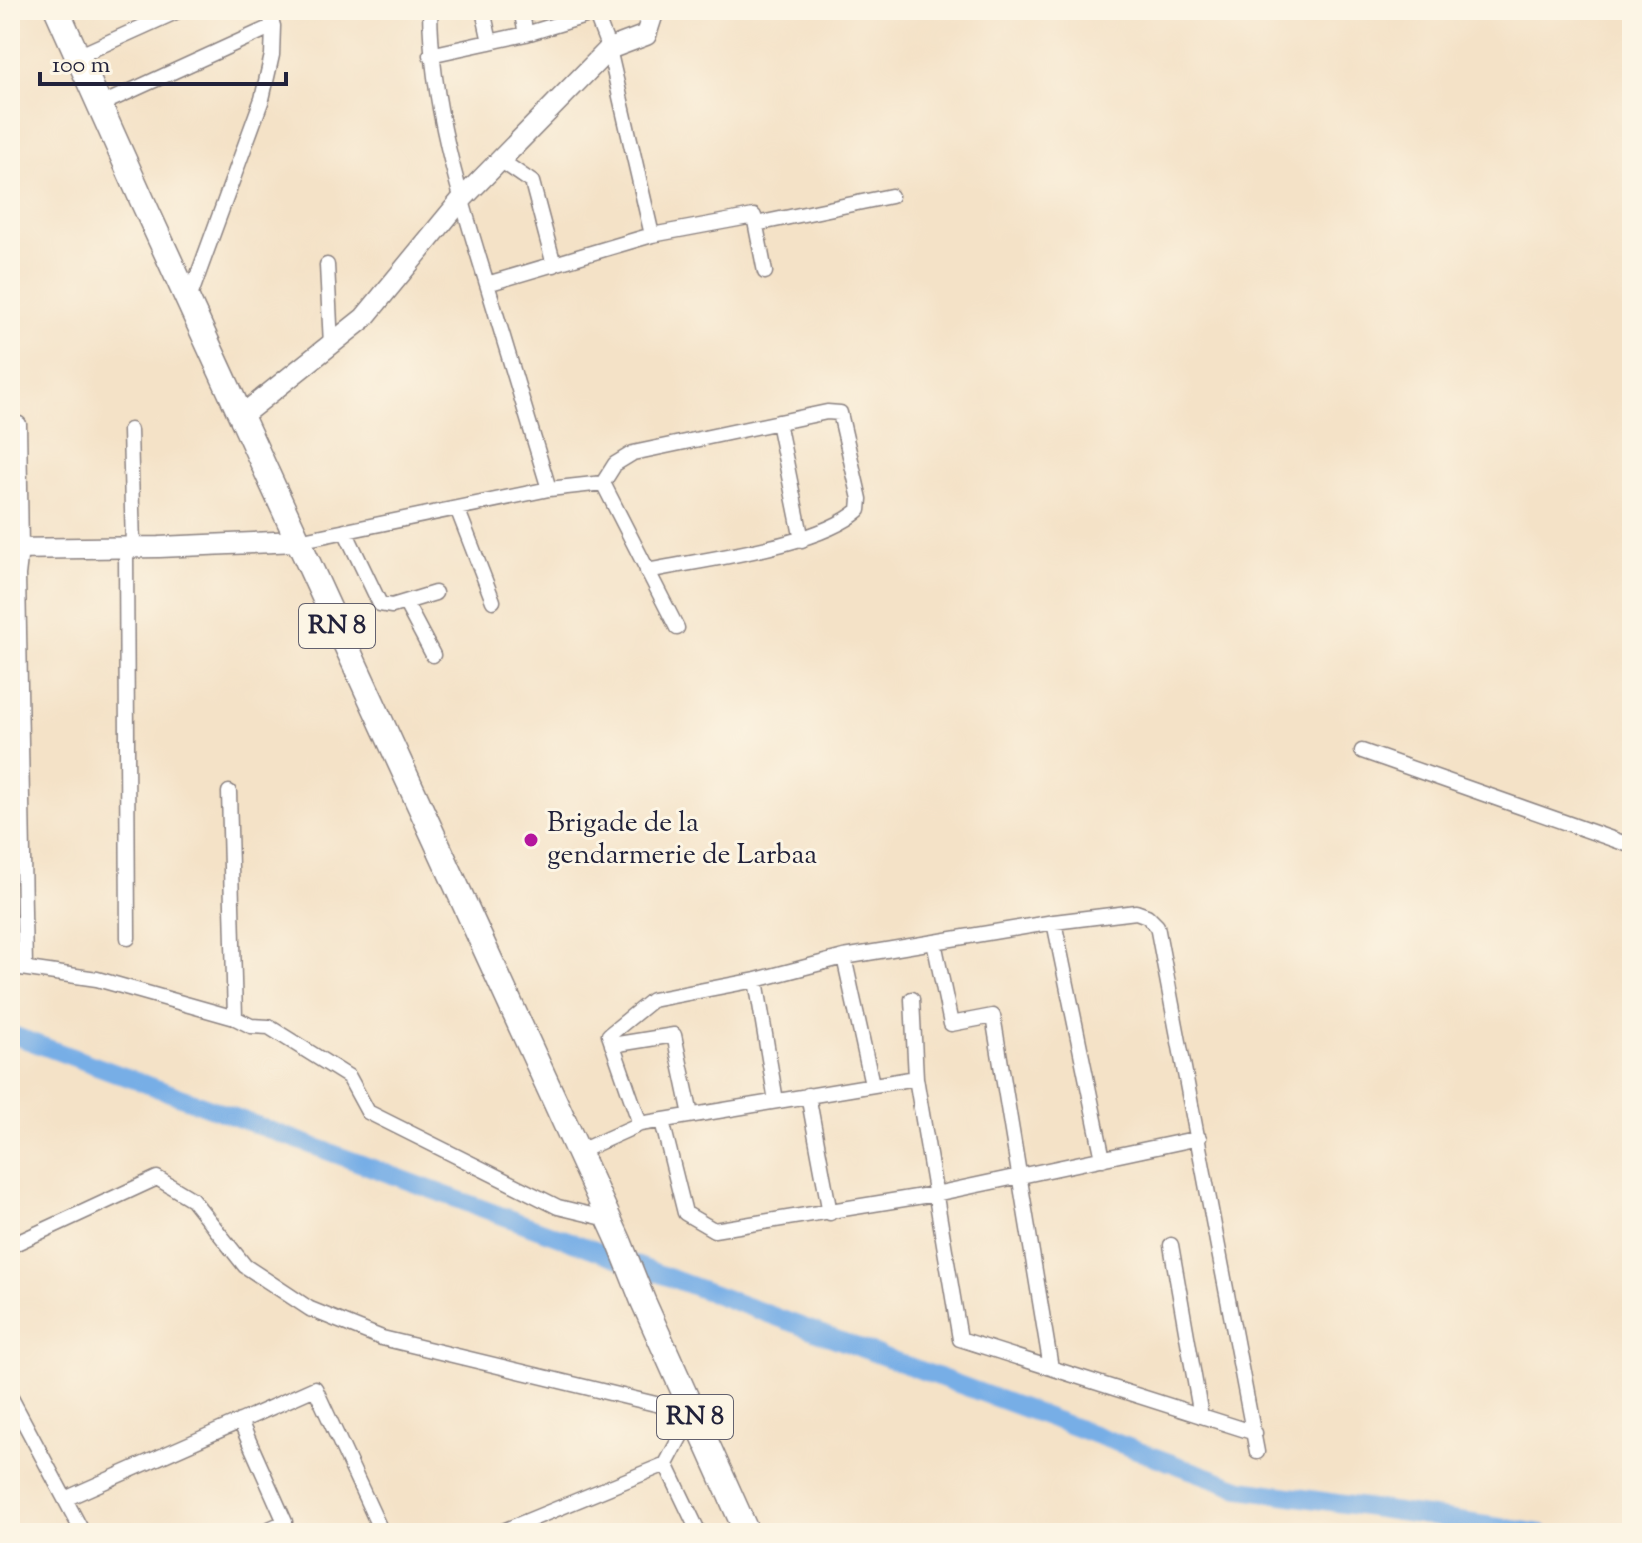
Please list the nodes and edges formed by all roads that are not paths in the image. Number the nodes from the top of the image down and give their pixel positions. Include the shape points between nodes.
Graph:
1 (57, 10) edge
2 (180, 10) edge
3 (268, 10) edge
4 (430, 10) edge
5 (483, 10) edge
6 (521, 10) edge
7 (654, 10) edge
8 (595, 12) edge
9 (273, 26) junction
10 (526, 34) junction
11 (490, 42) junction
12 (609, 49) junction
13 (430, 55) junction
14 (78, 56) junction
15 (100, 105) junction
16 (500, 160) junction
17 (891, 196) dead end
18 (461, 200) junction
19 (756, 224) junction
20 (652, 235) junction
21 (327, 265) dead end
22 (554, 265) junction
23 (765, 272) dead end
24 (487, 284) junction
25 (188, 302) junction
26 (331, 345) junction
27 (241, 416) junction
28 (778, 422) junction
29 (19, 424) dead end
30 (130, 430) dead end
31 (603, 483) junction
32 (549, 489) junction
33 (457, 508) junction
34 (345, 531) junction
35 (802, 540) junction
36 (298, 541) junction
37 (130, 548) junction
38 (16, 549) edge
39 (647, 571) junction
40 (435, 593) dead end
41 (493, 601) dead end
42 (405, 602) junction
43 (677, 628) dead end
44 (433, 655) dead end
45 (1362, 751) dead end
46 (229, 792) dead end
47 (1632, 846) edge
48 (1054, 922) junction
49 (128, 938) dead end
50 (934, 942) junction
51 (844, 957) junction
52 (10, 959) edge
53 (25, 968) junction
54 (756, 980) junction
55 (912, 999) dead end
56 (235, 1018) junction
57 (612, 1045) junction
58 (916, 1078) junction
59 (872, 1084) junction
60 (808, 1095) junction
61 (776, 1101) junction
62 (691, 1115) junction
63 (662, 1121) junction
64 (640, 1124) junction
65 (1199, 1138) junction
66 (578, 1152) junction
67 (1103, 1159) junction
68 (1020, 1176) junction
69 (935, 1194) junction
70 (830, 1213) junction
71 (608, 1219) junction
72 (1171, 1245) dead end
73 (10, 1246) edge
74 (1051, 1368) junction
75 (10, 1396) edge
76 (693, 1413) junction
77 (1201, 1416) junction
78 (240, 1421) junction
79 (1255, 1433) junction
80 (1257, 1452) dead end
81 (666, 1464) junction
82 (65, 1499) junction
83 (83, 1533) edge
84 (260, 1533) edge
85 (382, 1533) edge
86 (498, 1533) edge
87 (699, 1533) edge
88 (747, 1533) edge

1 - 14 main road, RN 8
2 - 14 street
3 - 9 street
4 - 13 street
5 - 11 street
6 - 10 street
7 - 12 main road via 646,35
8 - 10 street
8 - 12 street
9 - 15 street
9 - 25 street via 262,99
10 - 11 street
11 - 13 street
12 - 16 main road
12 - 20 street
13 - 18 street
14 - 15 main road, RN 8
15 - 25 main road, RN 8
16 - 18 main road
16 - 22 street via 532,182
17 - 19 street
18 - 24 street
18 - 26 main road via 364,318
19 - 20 street via 754,216
19 - 23 street
20 - 22 street
21 - 26 street
22 - 24 street
24 - 32 street
25 - 27 main road, RN 8
26 - 27 main road
27 - 36 main road, RN 8
28 - 31 street via 633,453 615,464
28 - 35 street
28 - 35 street via 840,413 860,499 852,517
29 - 38 street
30 - 37 street
31 - 32 street
31 - 39 street
32 - 33 street
33 - 34 street
33 - 41 street
34 - 36 street
34 - 42 street via 380,604
35 - 39 street
36 - 37 main road
36 - 66 main road, RN 8
37 - 38 main road
37 - 49 street
38 - 53 street
39 - 43 street
40 - 42 street
42 - 44 street
45 - 47 street
46 - 56 street
48 - 50 street
48 - 65 street via 1136,912 1157,926
48 - 67 street
50 - 51 street
50 - 68 street via 951,1024 993,1016
51 - 54 street
51 - 59 street
52 - 53 street
53 - 56 street via 97,979
54 - 57 street via 652,1000 609,1035
54 - 61 street
55 - 58 street
56 - 71 street via 269,1027 349,1077 368,1112 558,1207
57 - 62 street via 674,1035
57 - 64 street
58 - 59 street
58 - 69 street
59 - 60 street
60 - 61 street
60 - 70 street
61 - 62 street
62 - 63 street
63 - 64 street
63 - 70 street via 685,1213 714,1230
64 - 66 street
65 - 67 street
65 - 79 street
66 - 71 main road, RN 8
67 - 68 street
68 - 69 street
68 - 74 street
69 - 70 street
69 - 74 street via 960,1339
71 - 76 main road, RN 8
72 - 77 street
73 - 76 street via 157,1178 192,1199 245,1266 310,1309 382,1338
74 - 77 street
75 - 82 street
76 - 81 street
76 - 88 main road, RN 8
77 - 79 street
78 - 82 street
78 - 84 street via 285,1522
78 - 85 street via 315,1388
79 - 80 street
81 - 86 street
81 - 87 street
82 - 83 street

